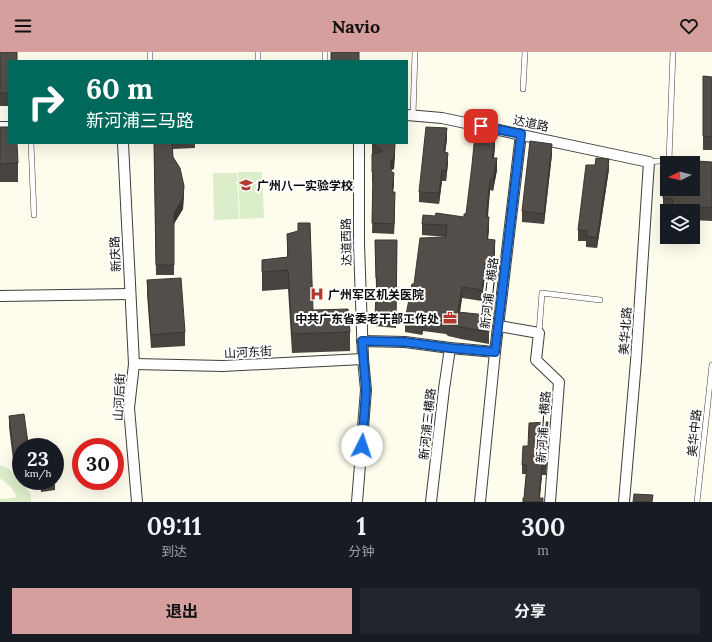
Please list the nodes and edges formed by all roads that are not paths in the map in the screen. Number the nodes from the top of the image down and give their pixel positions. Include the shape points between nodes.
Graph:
1 (415, 52) edge
2 (525, 52) edge
3 (673, 52) edge
4 (523, 89) dead end
5 (410, 115) edge
6 (521, 134) junction
7 (31, 144) edge
8 (123, 144) edge
9 (359, 144) edge
10 (669, 156) edge
11 (660, 161) edge
12 (649, 162) junction
13 (34, 216) dead end
14 (130, 294) junction
15 (0, 296) edge
16 (600, 300) dead end
17 (499, 326) junction
18 (539, 333) junction
19 (362, 341) junction
20 (450, 348) junction
21 (495, 352) junction
22 (362, 359) junction
23 (134, 364) junction
24 (712, 366) edge
25 (137, 502) edge
26 (357, 502) edge
27 (431, 502) edge
28 (480, 502) edge
29 (550, 502) edge
30 (624, 502) edge
31 (697, 502) edge

1 - 5 lane
2 - 4 lane
3 - 10 lane
5 - 6 street, 达道路 via 442,118
6 - 12 street, 达道路
6 - 17 street, 新河浦二横路
7 - 13 lane
8 - 14 street, 新庆路
9 - 19 street, 达道西路
11 - 12 lane
12 - 30 street, 美华北路
14 - 15 street
14 - 23 street, 新庆路
16 - 18 lane via 542,293
17 - 18 street
17 - 21 street, 新河浦二横路
18 - 29 street, 新河浦一横路 via 536,360 559,382
19 - 20 street via 405,342
19 - 22 street, 达道西路
20 - 21 street
20 - 27 street, 新河浦三横路
21 - 28 street, 新河浦二横路
22 - 23 street, 山河东街 via 223,366
22 - 26 street, 达道西路 via 366,390
23 - 25 street, 山河后街 via 129,408
24 - 31 lane, 美华中路

